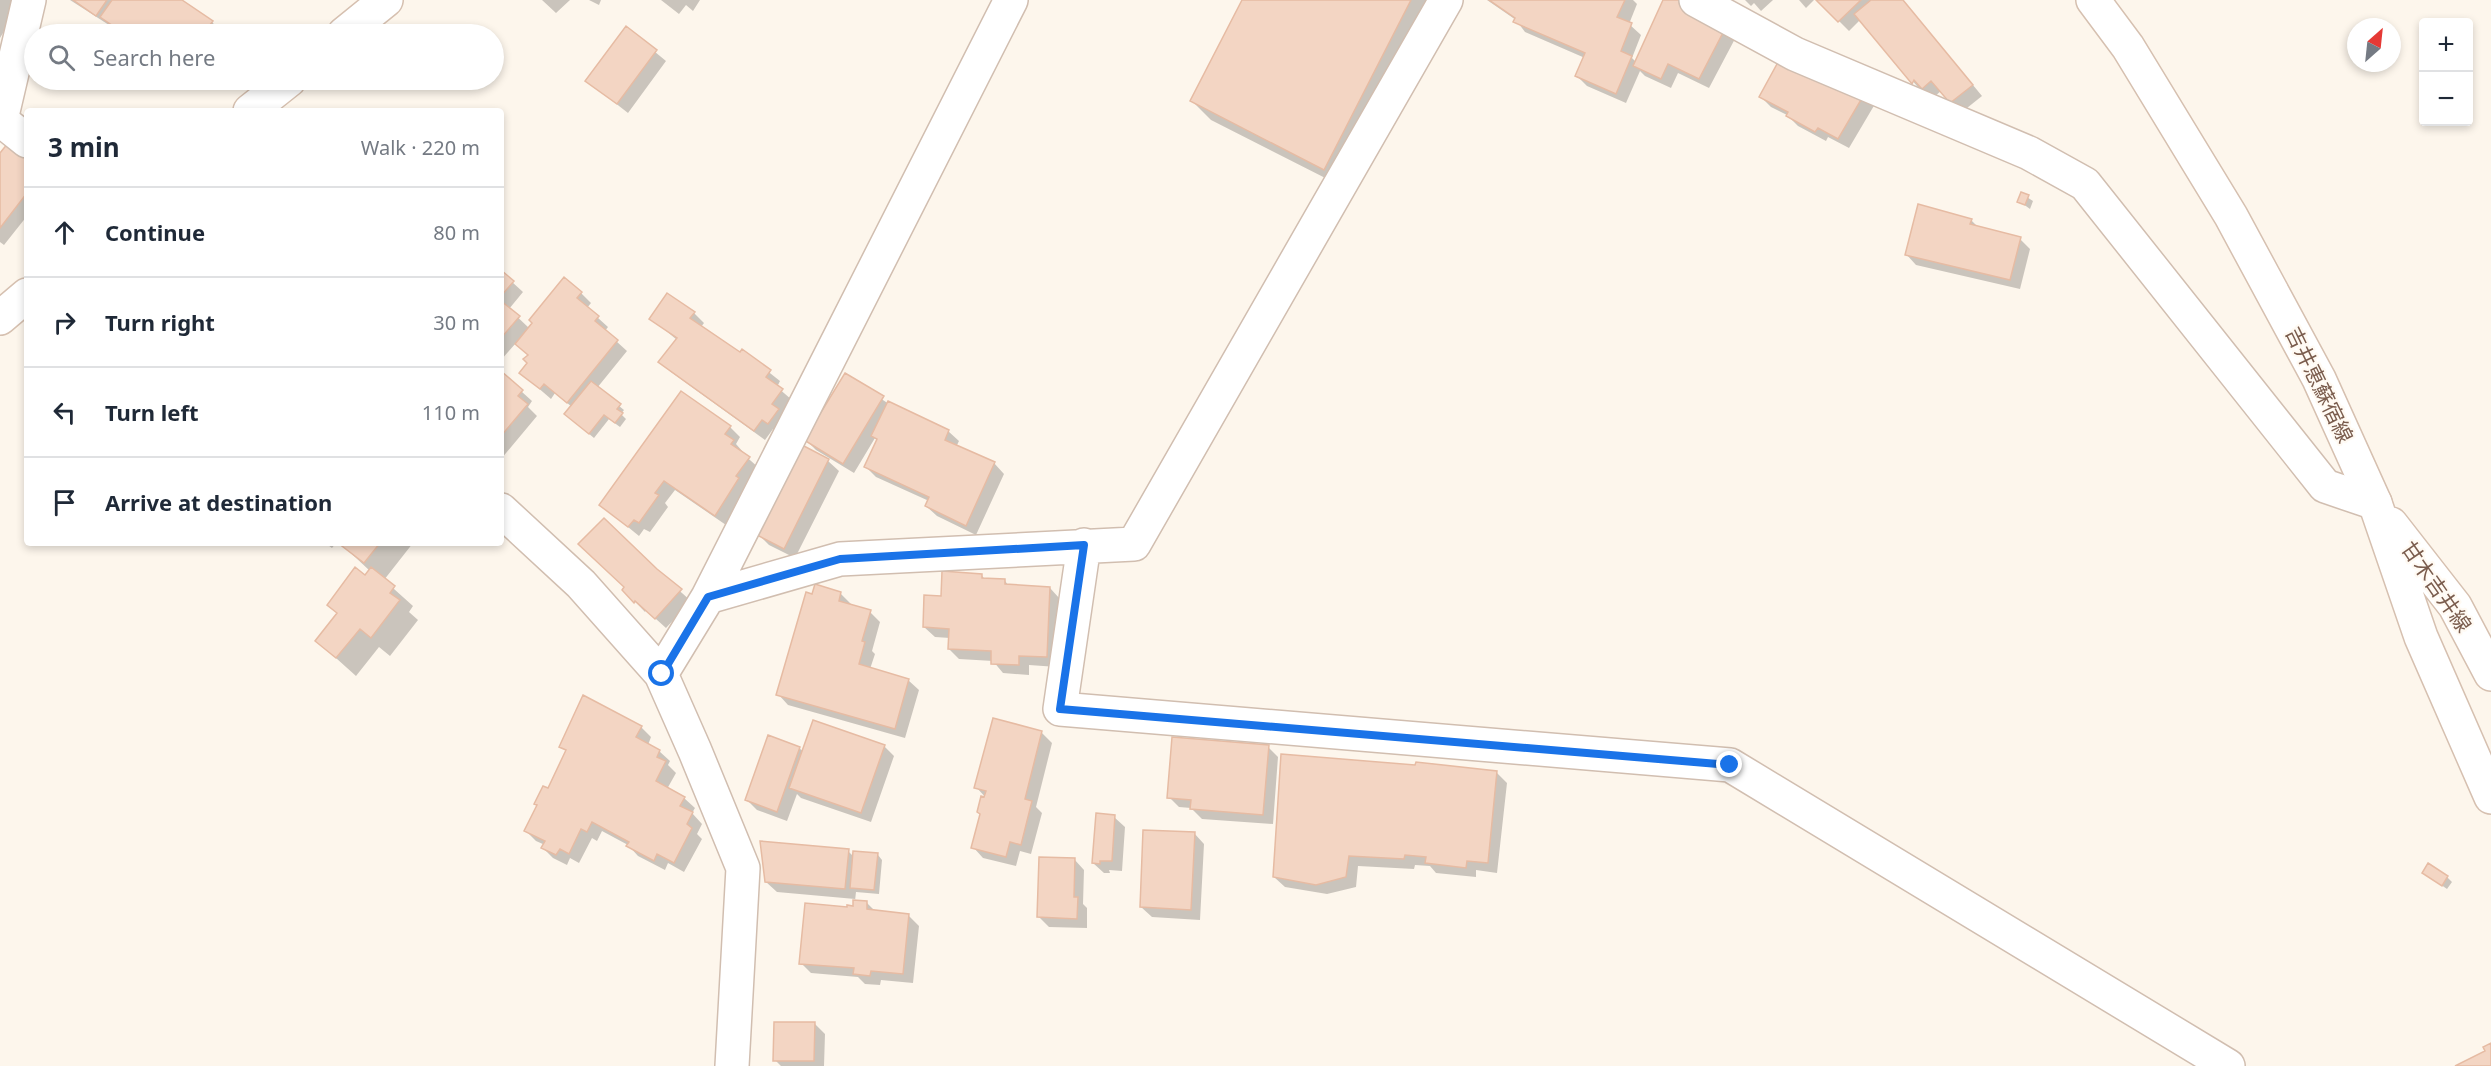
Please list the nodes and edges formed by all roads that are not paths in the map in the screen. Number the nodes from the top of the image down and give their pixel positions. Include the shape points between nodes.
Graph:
1 (28, 0) edge
2 (386, 0) edge
3 (1011, 0) edge
4 (1446, 0) edge
5 (1696, 0) edge
6 (2093, 0) edge
7 (356, 24) edge
8 (276, 90) edge
9 (254, 108) edge
10 (24, 139) edge
11 (24, 298) edge
12 (0, 318) edge
13 (2375, 503) junction
14 (504, 513) edge
15 (1084, 545) junction
16 (708, 597) junction
17 (662, 674) junction
18 (2491, 674) edge
19 (2491, 797) edge
20 (732, 1066) edge
21 (2229, 1066) edge

1 - 10 street via 1,120
2 - 7 street
3 - 16 street
4 - 15 street via 1134,544
5 - 13 street via 1795,54 2029,153 2085,184 2325,486
6 - 13 street, 吉井恵蘇宿線 via 2128,47 2231,216 2319,379
8 - 9 street
11 - 12 street
13 - 18 street, 甘木吉井線 via 2455,606
13 - 19 street, 吉井恵蘇宿線 via 2421,637
14 - 17 street via 580,584
15 - 16 street via 840,559
15 - 21 street via 1060,709 1730,765
16 - 17 street
17 - 20 street via 743,868

